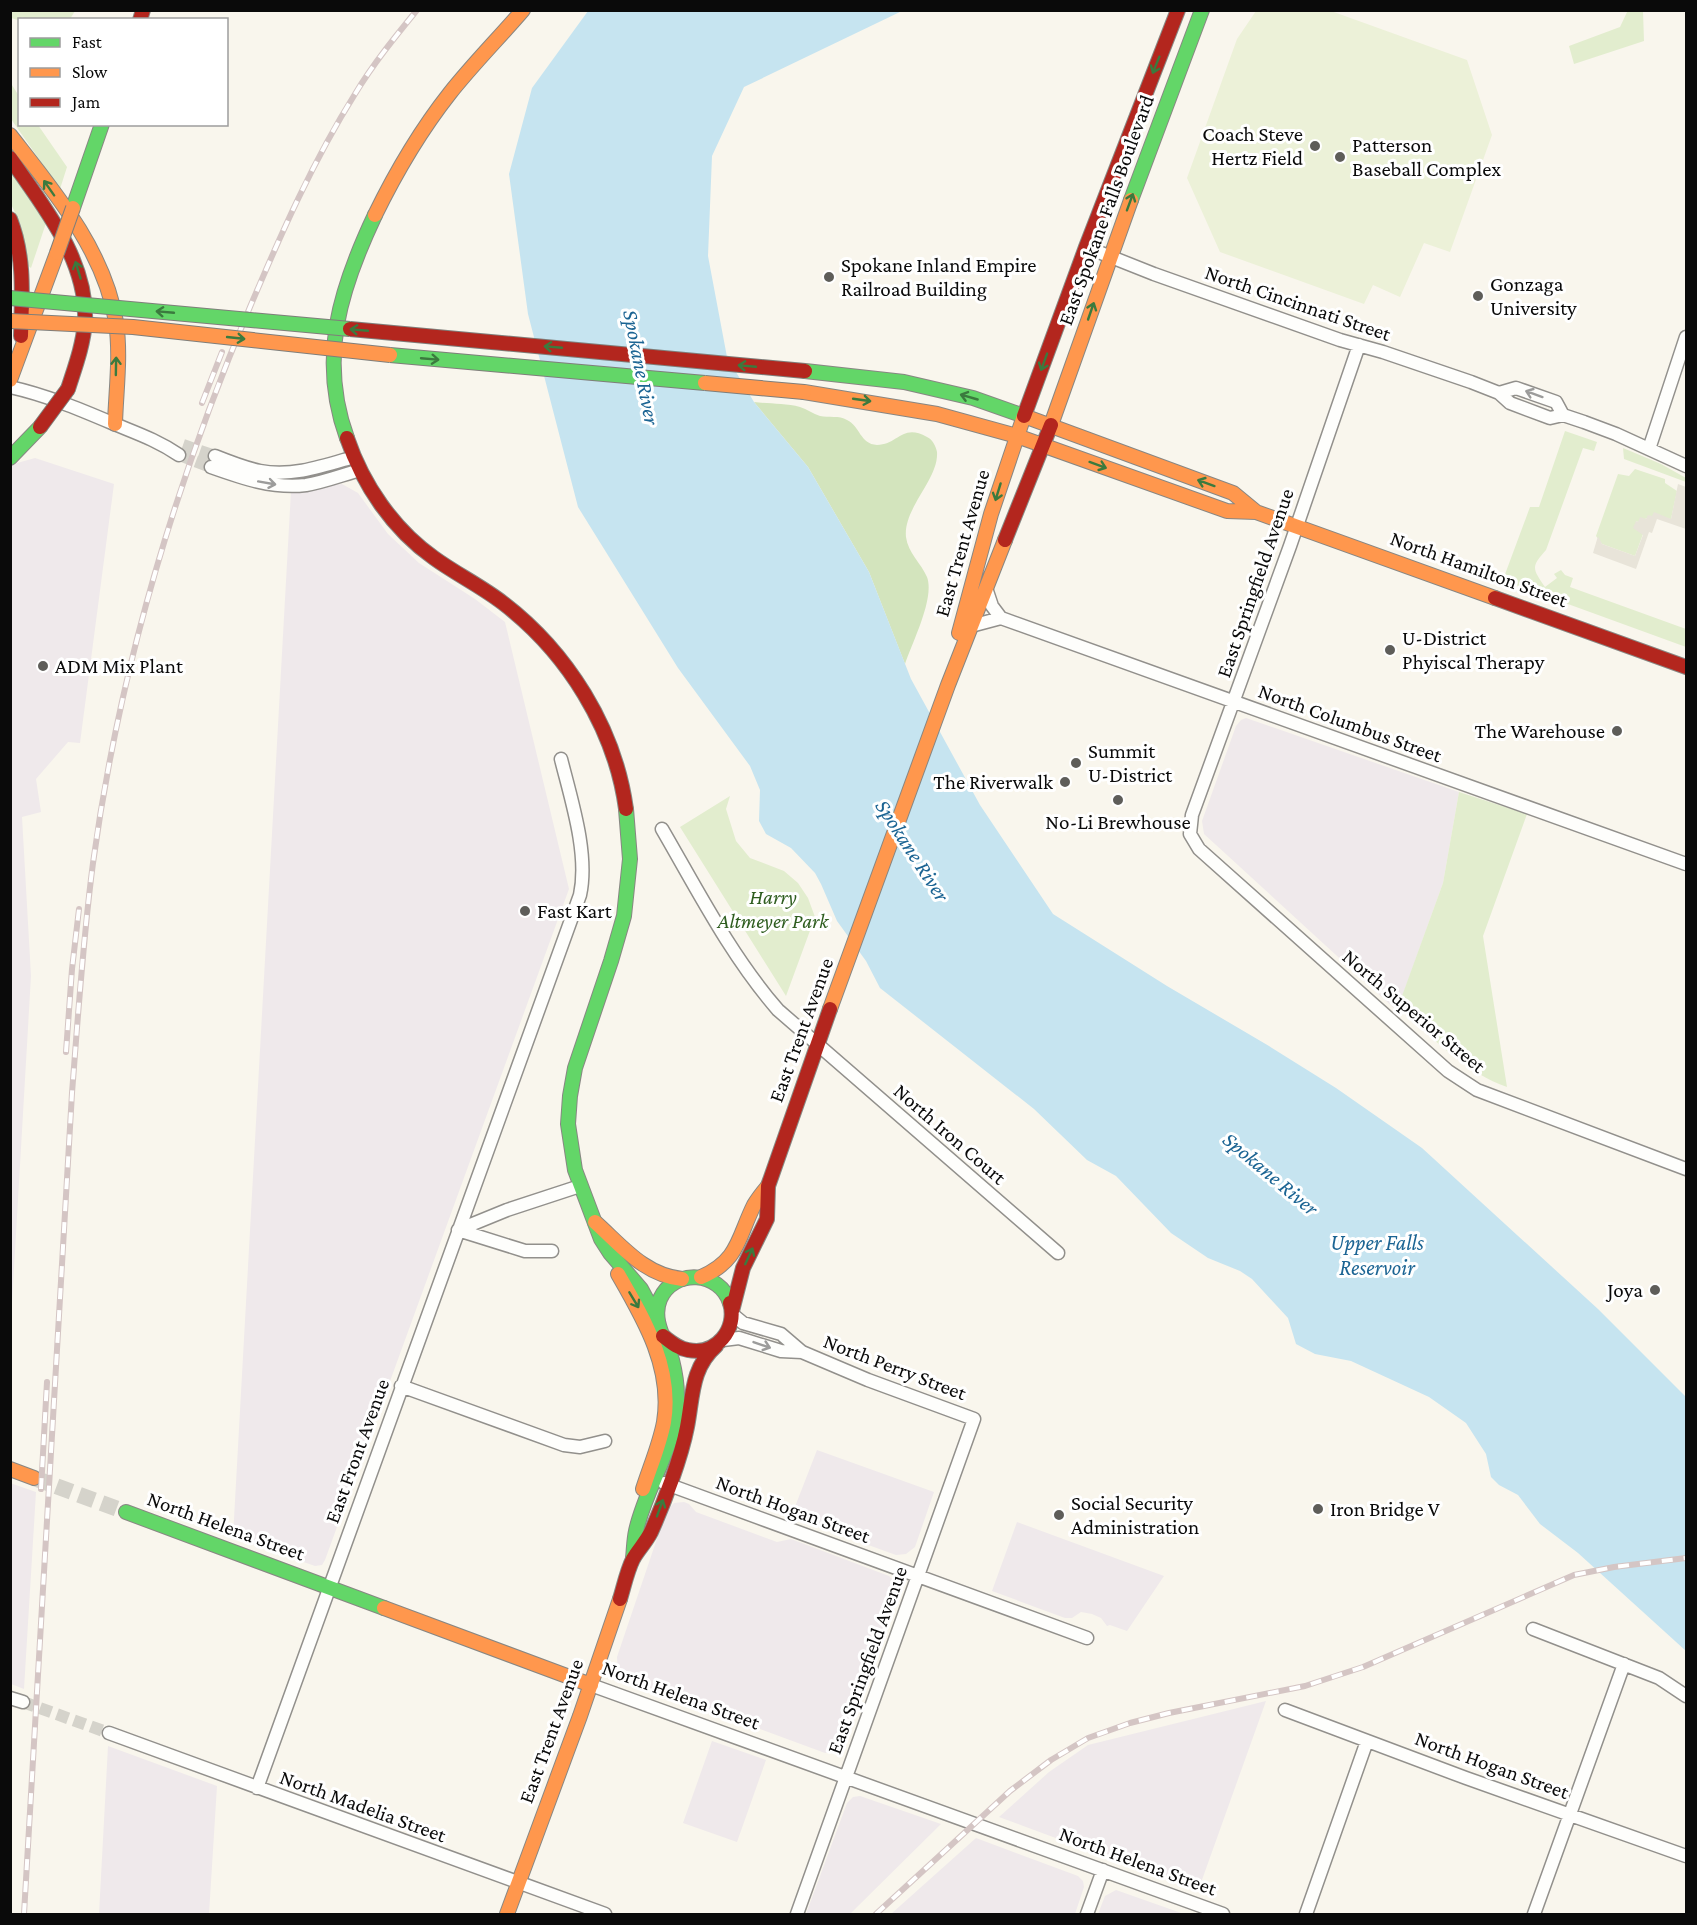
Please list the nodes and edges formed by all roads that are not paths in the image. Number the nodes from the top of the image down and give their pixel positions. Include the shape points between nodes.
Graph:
1 (523, 10) edge
2 (1178, 10) edge
3 (1202, 10) edge
4 (101, 126) edge
5 (10, 135) edge
6 (10, 158) edge
7 (10, 219) edge
8 (1086, 247) junction
9 (1110, 257) junction
10 (10, 298) edge
11 (10, 321) edge
12 (1686, 338) edge
13 (1359, 345) junction
14 (20, 352) junction
15 (10, 380) edge
16 (11, 387) edge
17 (1024, 416) junction
18 (115, 424) junction
19 (1051, 425) junction
20 (1017, 436) junction
21 (1043, 446) junction
22 (1649, 449) junction
23 (181, 450) tunnel mouth
24 (10, 458) edge
25 (213, 462) tunnel mouth
26 (357, 464) junction
27 (1686, 466) edge
28 (1256, 512) junction
29 (1297, 526) junction
30 (986, 588) junction
31 (1001, 618) junction
32 (971, 626) junction
33 (1686, 667) edge
34 (946, 689) junction
35 (1234, 702) junction
36 (561, 759) dead end
37 (662, 830) dead end
38 (1190, 834) joint
39 (1686, 864) edge
40 (818, 1045) junction
41 (1686, 1169) edge
42 (580, 1186) junction
43 (768, 1186) junction
44 (594, 1221) junction
45 (458, 1230) junction
46 (606, 1249) junction
47 (552, 1251) dead end
48 (1058, 1253) dead end
49 (701, 1277) junction
50 (682, 1278) junction
51 (732, 1313) junction
52 (657, 1319) junction
53 (663, 1336) junction
54 (719, 1343) junction
55 (802, 1352) junction
56 (401, 1386) junction
57 (974, 1419) joint
58 (605, 1441) dead end
59 (10, 1469) edge
60 (34, 1478) tunnel mouth
61 (655, 1480) junction
62 (669, 1485) junction
63 (126, 1512) tunnel mouth
64 (636, 1529) junction
65 (633, 1560) junction
66 (918, 1575) junction
67 (329, 1587) junction
68 (1533, 1629) dead end
69 (1087, 1638) dead end
70 (1624, 1664) junction
71 (591, 1685) junction
72 (1686, 1696) edge
73 (10, 1698) edge
74 (23, 1702) tunnel mouth
75 (1285, 1710) dead end
76 (109, 1733) tunnel mouth
77 (1367, 1741) junction
78 (846, 1776) junction
79 (257, 1788) junction
80 (1570, 1814) junction
81 (1686, 1856) edge
82 (1103, 1870) junction
83 (519, 1883) junction
84 (507, 1914) edge
85 (605, 1914) edge
86 (797, 1914) edge
87 (1087, 1914) edge
88 (1223, 1914) edge
89 (1306, 1914) edge
90 (1534, 1914) edge

1 - 26 main road via 466,74 409,152 376,212 350,275 336,319 334,366 339,412
2 -> 8 main road, East Spokane Falls Boulevard
9 -> 3 main road, East Spokane Falls Boulevard
4 - 14 main road, bridge
18 -> 5 main road via 116,331 104,281 76,226
24 -> 6 main road, bridge via 68,389 83,331 84,299 79,273 66,242
7 - 14 main road via 21,256
8 - 9 street, North Cincinnati Street
8 -> 17 main road, East Spokane Falls Boulevard
9 - 13 street, North Cincinnati Street
19 -> 9 main road, East Spokane Falls Boulevard
17 -> 10 main road, North Hamilton Street, bridge via 973,398 904,382
11 -> 20 main road, North Hamilton Street, bridge via 134,327 408,357 804,392 920,409
12 - 22 street
13 - 22 street, North Cincinnati Street via 1499,393 1510,403 1550,418 1563,415
13 - 29 street, East Springfield Avenue
14 - 15 main road
16 - 18 street
17 - 19 main road, North Hamilton Street
17 - 20 main road, East Trent Avenue
18 - 23 street
19 - 21 main road, East Trent Avenue
28 -> 19 main road, North Hamilton Street via 1233,493
20 - 21 main road, North Hamilton Street
20 -> 34 main road, East Trent Avenue via 965,604
21 -> 28 main road, North Hamilton Street via 1227,511
21 - 30 main road, East Trent Avenue
22 - 27 street, North Cincinnati Street
25 - 26 street via 278,473
26 - 42 main road via 386,512 414,542 504,604 557,656 593,710 618,770 630,834 629,882 620,933 571,1079 569,1134
28 - 29 main road, North Hamilton Street
29 - 33 main road, North Hamilton Street
29 - 35 street, East Springfield Avenue
30 - 31 street
30 - 32 main road, East Trent Avenue
31 - 32 street
31 - 35 street, North Columbus Street
32 - 34 main road, East Trent Avenue
34 - 40 main road, East Trent Avenue
35 - 38 street, East Springfield Avenue via 1192,815
35 - 39 street, North Columbus Street
36 - 45 street, East Front Avenue via 579,839 581,887
37 - 40 street, North Iron Court via 759,987 778,1010
38 - 41 street, North Superior Street via 1199,849 1448,1071 1478,1090
40 - 43 main road, East Trent Avenue
40 - 48 street, North Iron Court
42 - 44 main road
42 - 45 street
43 - 49 main road, East Trent Avenue via 755,1203 733,1254 717,1271
51 -> 43 main road, East Trent Avenue via 743,1269 767,1219
44 - 46 main road
44 - 50 main road via 653,1272 667,1278
45 - 47 street via 519,1250
45 - 56 street, East Front Avenue
46 - 52 main road via 640,1288
46 -> 64 main road via 645,1321 666,1390 664,1423 642,1492
49 - 50 main road
49 - 51 main road via 726,1293
50 - 52 main road via 663,1294
51 - 54 main road via 730,1327
51 - 55 street, North Perry Street via 743,1323 781,1334
52 - 53 main road
53 - 54 main road via 687,1352 702,1352
53 - 61 main road, East Trent Avenue via 674,1365 677,1402
54 -> 55 street, North Perry Street via 739,1338 781,1351
54 - 62 main road, East Trent Avenue via 702,1360 696,1375 687,1428
55 - 57 street, North Perry Street
56 - 58 street via 564,1445 580,1447
56 - 67 street, East Front Avenue
57 - 66 street, East Springfield Avenue
59 - 60 main road
61 - 62 street, North Hogan Street
61 - 64 main road, East Trent Avenue
65 -> 62 main road, East Trent Avenue via 650,1534
62 - 66 street, North Hogan Street
63 - 67 main road, North Helena Street
64 - 65 main road, East Trent Avenue
65 - 71 main road, East Trent Avenue
66 - 69 street, North Hogan Street
66 - 78 street, East Springfield Avenue
67 - 71 main road, North Helena Street
67 - 79 street, East Front Avenue
68 - 70 street
70 - 72 street via 1659,1678
70 - 80 street
71 - 78 street, North Helena Street
71 - 83 main road, East Trent Avenue
73 - 74 street
75 - 77 street, North Hogan Street
76 - 79 street, North Madelia Street
77 - 80 street, North Hogan Street
77 - 89 street
78 - 82 street, North Helena Street
78 - 86 street, East Springfield Avenue
79 - 83 street, North Madelia Street
80 - 81 street, North Hogan Street
80 - 90 street
82 - 87 street
82 - 88 street, North Helena Street
83 - 84 main road, East Trent Avenue
83 - 85 street, North Madelia Street

